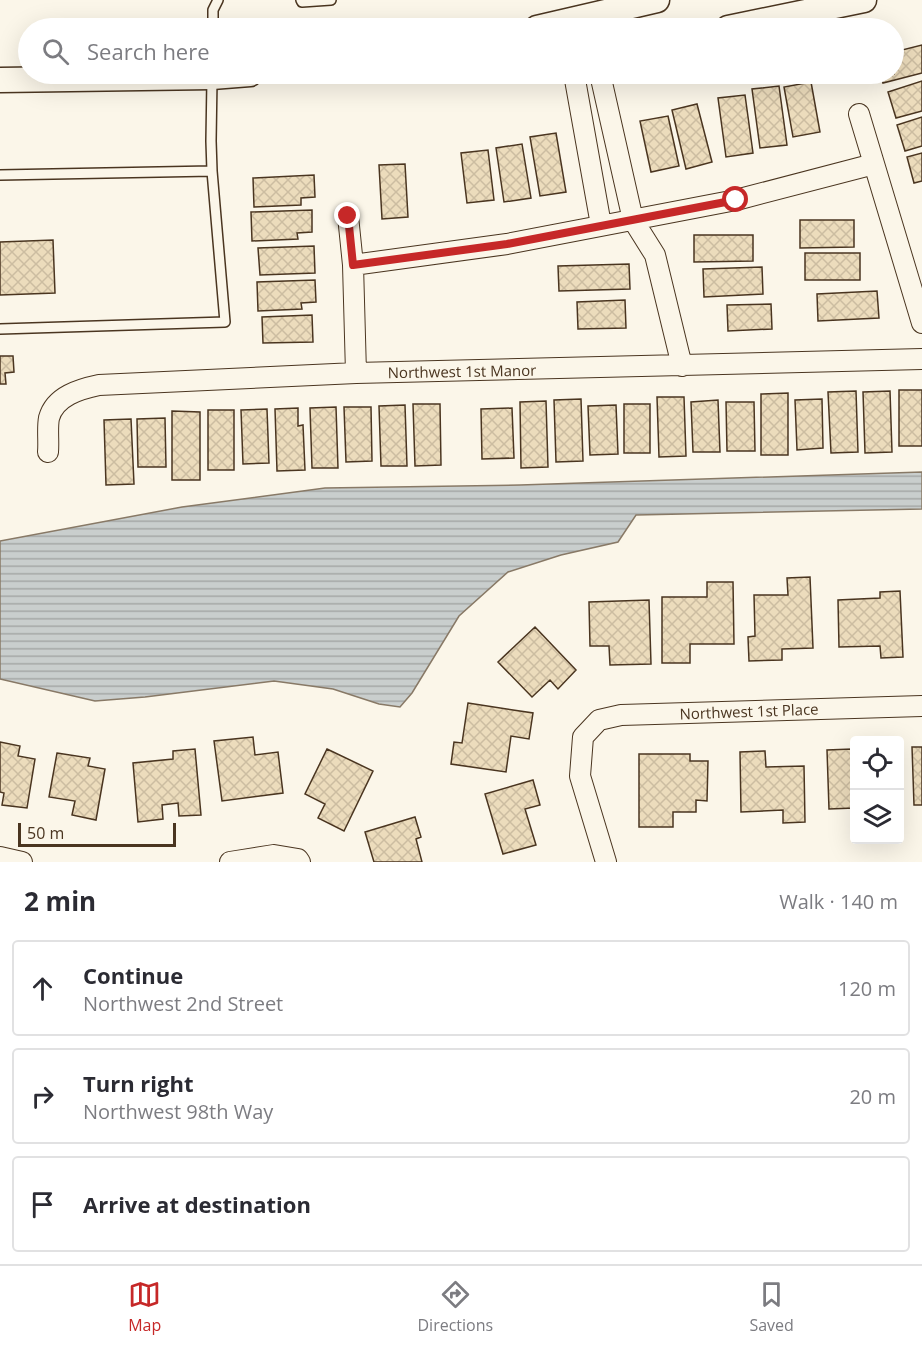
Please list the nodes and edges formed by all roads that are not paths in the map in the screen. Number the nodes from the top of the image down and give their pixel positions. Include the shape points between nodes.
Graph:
1 (218, 0) edge
2 (301, 0) edge
3 (330, 0) edge
4 (657, 0) edge
5 (864, 0) edge
6 (213, 18) edge
7 (604, 18) edge
8 (777, 18) edge
9 (0, 80) edge
10 (18, 80) edge
11 (212, 84) edge
12 (576, 84) edge
13 (602, 84) edge
14 (859, 114) dead end
15 (874, 164) junction
16 (212, 171) junction
17 (0, 175) edge
18 (348, 216) dead end
19 (633, 220) junction
20 (601, 225) junction
21 (353, 265) junction
22 (922, 323) edge
23 (0, 329) edge
24 (922, 358) edge
25 (682, 366) junction
26 (356, 374) junction
27 (48, 452) dead end
28 (922, 706) edge
29 (0, 857) edge
30 (299, 861) edge
31 (22, 862) edge
32 (230, 862) edge
33 (606, 862) edge

1 - 6 lane
2 - 3 lane
4 - 7 street
5 - 8 street
9 - 10 street
11 - 16 lane
12 - 20 street
13 - 19 street
14 - 15 street
15 - 19 street via 736,200
15 - 22 street
16 - 17 lane
16 - 23 lane via 225,322
18 - 21 street
19 - 20 street
19 - 25 street via 655,255
20 - 21 street via 507,244
21 - 26 street
24 - 25 street, Northwest 1st Manor
25 - 26 street, Northwest 1st Manor
26 - 27 street, Northwest 1st Manor via 99,385 76,390 59,402 49,417
28 - 33 street, Northwest 1st Place via 621,715 600,720 583,737 580,776
29 - 31 street
30 - 32 street via 274,855

